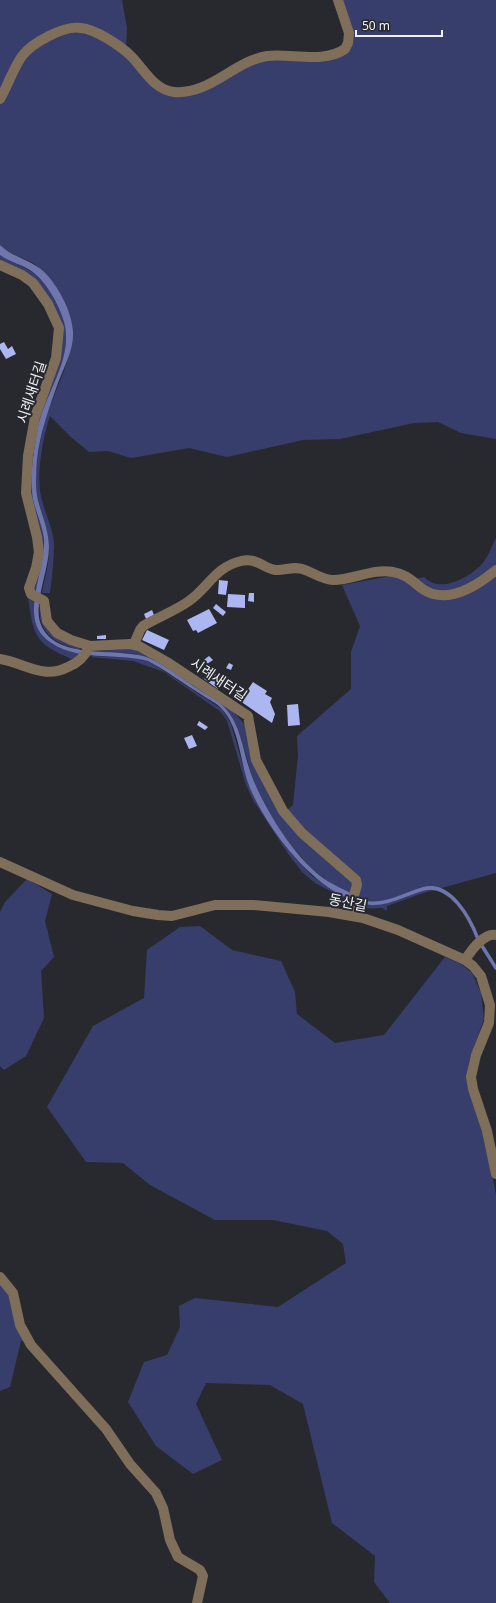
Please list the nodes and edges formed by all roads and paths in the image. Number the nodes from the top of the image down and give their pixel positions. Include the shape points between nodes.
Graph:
1 (338, 0) edge
2 (0, 99) edge
3 (0, 265) edge
4 (496, 570) edge
5 (134, 644) junction
6 (87, 651) junction
7 (0, 659) edge
8 (0, 862) edge
9 (348, 915) junction
10 (496, 935) edge
11 (465, 960) junction
12 (496, 1174) edge
13 (0, 1277) edge
14 (197, 1603) edge

1 - 2 street via 349,38 347,47 336,54 258,58 208,84 176,92 149,79 130,55 120,47 85,28 72,28 49,36 26,51
3 - 6 street, 시례새터길 via 33,283 48,304 59,328 56,358 35,417 26,471 27,497 38,544 38,560 29,588 31,594 45,602 46,621 52,630
4 - 5 street via 482,582 467,589 441,594 427,591 408,577 394,572 334,580 300,568 275,570 258,562 242,560 217,573 188,602 143,626
5 - 6 street, 시례새터길
5 - 9 street, 시례새터길 via 154,654 248,716 256,760 283,811 302,833 357,882
6 - 7 street via 72,666 49,673
8 - 9 street, 동산길 via 73,896 158,915 172,916 198,908 235,904
9 - 11 street, 동산길 via 378,922
10 - 11 street via 487,936 474,947
11 - 12 street, 동산길 via 482,976 490,1005 489,1023 474,1061 471,1077 487,1131
13 - 14 street via 13,1293 20,1324 30,1345 106,1429 130,1464 156,1493 176,1553 181,1561 200,1570 203,1576

